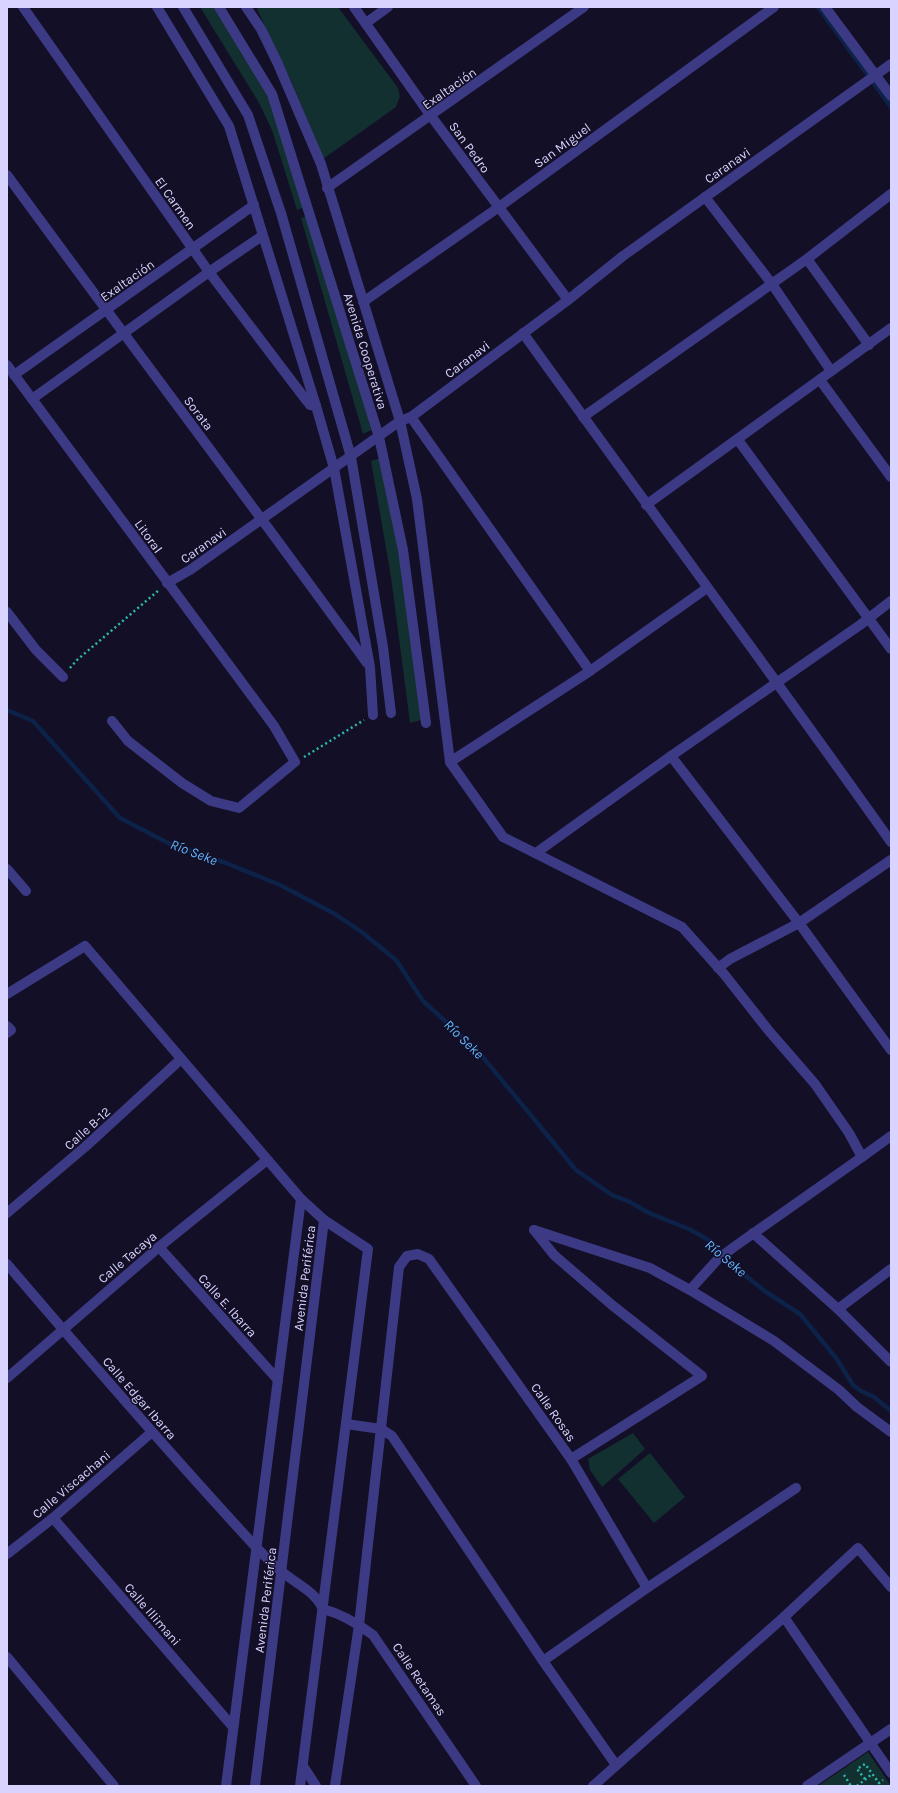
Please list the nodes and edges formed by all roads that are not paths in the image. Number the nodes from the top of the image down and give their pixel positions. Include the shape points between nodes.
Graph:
1 (23, 7) edge
2 (157, 7) edge
3 (183, 7) edge
4 (219, 7) edge
5 (246, 7) edge
6 (354, 7) edge
7 (388, 7) edge
8 (584, 7) edge
9 (774, 7) edge
10 (825, 7) edge
11 (366, 23) junction
12 (891, 64) edge
13 (876, 75) junction
14 (891, 96) edge
15 (431, 116) junction
16 (7, 175) edge
17 (327, 188) junction
18 (891, 194) edge
19 (705, 197) junction
20 (254, 205) junction
21 (499, 207) junction
22 (262, 236) junction
23 (193, 249) junction
24 (807, 259) junction
25 (209, 272) junction
26 (772, 284) junction
27 (568, 300) junction
28 (363, 302) junction
29 (106, 310) junction
30 (891, 328) edge
31 (523, 333) junction
32 (123, 334) junction
33 (869, 345) junction
34 (7, 365) edge
35 (832, 371) junction
36 (14, 375) junction
37 (820, 380) junction
38 (32, 399) junction
39 (316, 406) junction
40 (411, 417) junction
41 (583, 417) junction
42 (400, 421) junction
43 (379, 437) junction
44 (738, 440) junction
45 (351, 457) junction
46 (888, 467) edge
47 (334, 468) junction
48 (891, 477) edge
49 (646, 505) junction
50 (262, 518) junction
51 (167, 583) junction
52 (707, 588) junction
53 (891, 601) edge
54 (7, 612) edge
55 (869, 618) junction
56 (891, 649) edge
57 (370, 666) junction
58 (590, 671) junction
59 (63, 677) road end
60 (778, 683) junction
61 (391, 713) dead end
62 (373, 715) road end
63 (112, 721) dead end
64 (426, 722) dead end
65 (671, 756) junction
66 (450, 762) junction
67 (891, 842) edge
68 (536, 853) junction
69 (891, 860) edge
70 (7, 869) edge
71 (26, 890) dead end
72 (799, 923) junction
73 (718, 968) junction
74 (7, 994) edge
75 (7, 1026) edge
76 (7, 1033) edge
77 (891, 1050) edge
78 (181, 1059) junction
79 (891, 1136) edge
80 (862, 1157) junction
81 (267, 1160) junction
82 (301, 1200) junction
83 (7, 1213) edge
84 (324, 1220) junction
85 (754, 1233) junction
86 (159, 1247) junction
87 (7, 1264) edge
88 (891, 1269) edge
89 (690, 1290) junction
90 (838, 1309) junction
91 (63, 1330) junction
92 (891, 1362) edge
93 (7, 1378) edge
94 (278, 1380) junction
95 (346, 1424) junction
96 (382, 1428) junction
97 (152, 1432) junction
98 (891, 1432) edge
99 (571, 1459) junction
100 (796, 1488) dead end
101 (53, 1518) junction
102 (256, 1547) junction
103 (7, 1554) edge
104 (281, 1572) junction
105 (891, 1587) edge
106 (647, 1588) junction
107 (323, 1609) junction
108 (784, 1617) junction
109 (359, 1625) junction
110 (7, 1657) edge
111 (543, 1661) junction
112 (233, 1727) junction
113 (891, 1729) edge
114 (872, 1742) junction
115 (616, 1765) junction
116 (303, 1766) junction
117 (888, 1776) edge
118 (108, 1784) edge
119 (226, 1786) edge
120 (255, 1786) edge
121 (300, 1786) edge
122 (316, 1786) edge
123 (335, 1786) edge
124 (476, 1786) edge
125 (593, 1786) edge
126 (807, 1786) edge

1 - 23 street, El Carmen
2 - 20 street via 229,126
3 - 45 street via 248,114 282,213
4 - 43 street, Avenida Cooperativa via 272,94
5 - 17 street via 261,29 281,70 320,164
6 - 11 street, San Pedro
7 - 11 street
8 - 15 street, Exaltación
9 - 21 street, San Miguel
10 - 13 street
11 - 15 street, San Pedro
12 - 13 street, Caranavi
13 - 14 street
13 - 19 street, Caranavi
15 - 17 street, Exaltación
15 - 21 street, San Pedro
16 - 29 street, Sorata
17 - 28 street
18 - 24 street
19 - 26 street
19 - 27 street, Caranavi via 623,256
20 - 22 street
20 - 23 street, Exaltación
21 - 27 street, San Pedro
21 - 28 street, San Miguel
22 - 25 street
22 - 39 street
23 - 25 street, El Carmen
23 - 29 street, Exaltación
24 - 26 street
24 - 33 street
25 - 32 street
25 - 39 street, El Carmen via 306,400 310,405
26 - 35 street
26 - 41 street
27 - 31 street, Caranavi
28 - 42 street
29 - 32 street, Sorata
29 - 36 street, Exaltación
30 - 33 street
31 - 40 street, Caranavi
31 - 41 street
32 - 38 street
32 - 50 street, Sorata
33 - 35 street
34 - 36 street, Litoral
35 - 37 street
36 - 38 street, Litoral
37 - 44 street
37 - 46 street
38 - 51 street, Litoral
39 - 47 street
40 - 42 street, Caranavi
40 - 58 street
41 - 49 street
42 - 43 street, Caranavi
42 - 66 street via 417,500
43 - 45 street, Caranavi
43 - 64 street, Avenida Cooperativa via 403,550
44 - 49 street
44 - 55 street
45 - 47 street, Caranavi
45 - 61 street via 383,647
46 - 48 street
47 - 50 street, Caranavi
47 - 57 street
49 - 52 street
50 - 51 street, Caranavi via 190,570
50 - 57 street, Sorata
51 - 63 street, Litoral via 274,726 295,762 239,808 211,801 182,783 128,741
52 - 58 street
52 - 60 street
53 - 55 street
54 - 59 street via 36,650
55 - 56 street
55 - 60 street
57 - 62 street
58 - 66 street
60 - 65 street
60 - 67 street
65 - 68 street
65 - 72 street
66 - 68 street via 503,837
68 - 73 street via 682,927
69 - 72 street
70 - 71 street
72 - 73 street via 730,958
72 - 77 street
73 - 80 street via 815,1084 849,1133
74 - 78 street via 85,946
75 - 76 street via 11,1030
78 - 81 street
78 - 83 street, Calle B-12 via 85,1147
79 - 80 street
80 - 85 street
81 - 82 street
81 - 86 street, Calle Tacaya
82 - 84 street
82 - 94 street
84 - 95 street, Avenida Periférica via 368,1249
84 - 104 street, Avenida Periférica
85 - 89 street via 718,1259
85 - 90 street
86 - 91 street, Calle Tacaya
86 - 94 street, Calle E. Ibarra
87 - 91 street, Calle Edgar Ibarra
88 - 90 street
89 - 98 street via 774,1341
89 - 99 street via 650,1268 534,1230 554,1255 702,1376
90 - 92 street
91 - 93 street, Calle Tacaya
91 - 97 street, Calle Edgar Ibarra
94 - 102 street
95 - 96 street
95 - 107 street, Avenida Periférica
96 - 99 street, Calle Rosas via 399,1267 407,1256 418,1254 429,1259
96 - 109 street
96 - 111 street via 398,1443
97 - 101 street, Calle Viscachani
97 - 102 street, Calle Edgar Ibarra
99 - 106 street, Calle Rosas
100 - 106 street
101 - 103 street, Calle Viscachani
101 - 112 street, Calle Illimani
102 - 104 street, Calle Edgar Ibarra
102 - 112 street
104 - 107 street, Calle Edgar Ibarra via 308,1590 318,1599
104 - 120 street, Avenida Periférica
105 - 108 street via 858,1548
106 - 111 street
107 - 109 street, Calle Retamas
107 - 116 street, Avenida Periférica
108 - 114 street
108 - 115 street
109 - 123 street
109 - 124 street, Calle Retamas via 373,1635 385,1651
110 - 118 street
111 - 115 street
112 - 119 street
113 - 114 street
114 - 117 street
114 - 126 street
115 - 125 street
116 - 121 street, Avenida Periférica
116 - 122 street

